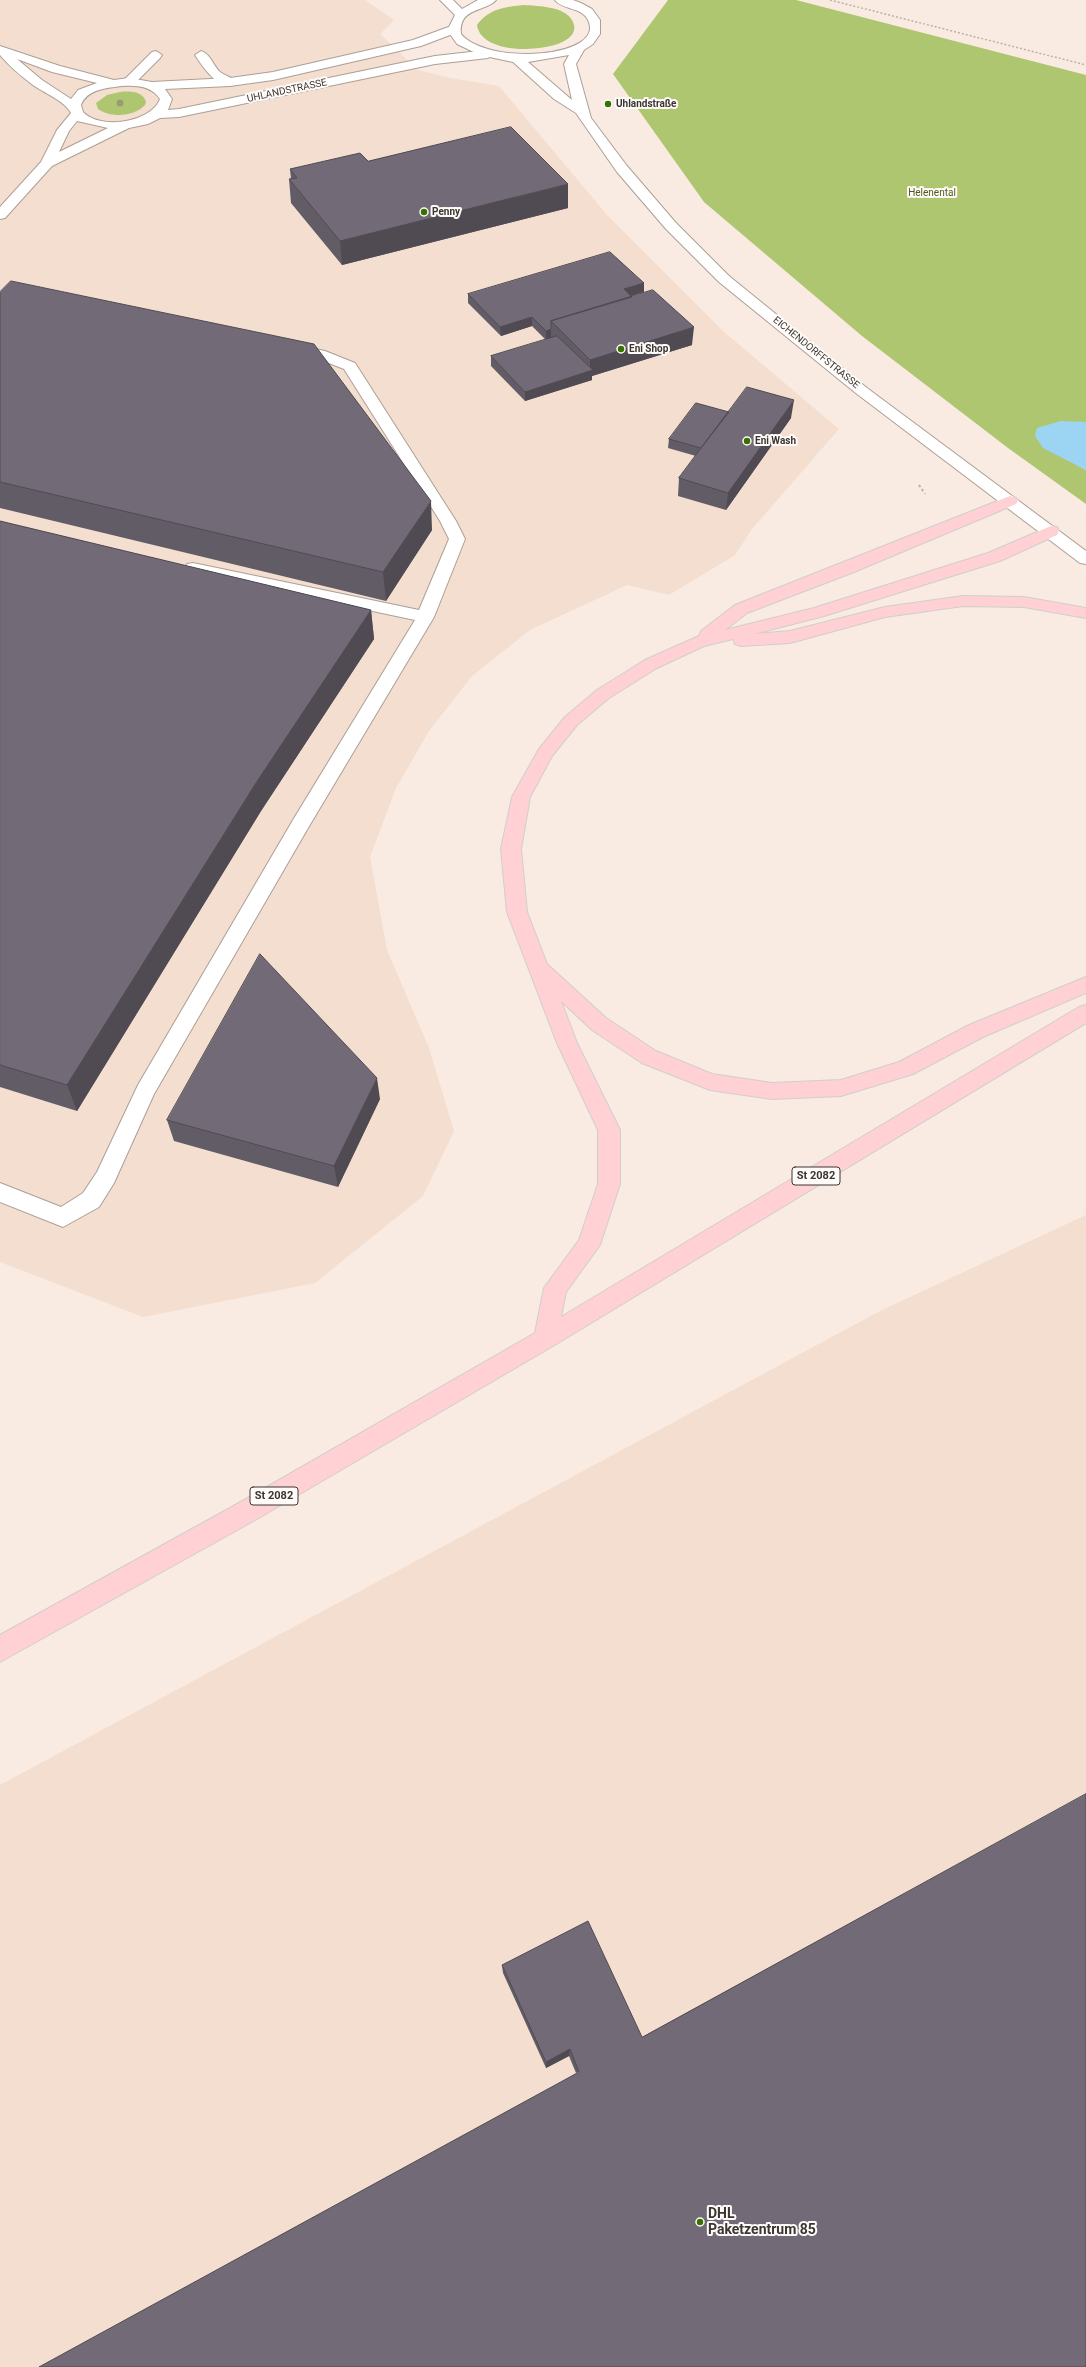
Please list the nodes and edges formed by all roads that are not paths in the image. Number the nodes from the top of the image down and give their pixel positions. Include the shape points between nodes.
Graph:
1 (446, 0) edge
2 (490, 0) edge
3 (561, 0) edge
4 (591, 0) edge
5 (588, 12) junction
6 (460, 14) junction
7 (454, 29) junction
8 (579, 48) junction
9 (1, 49) edge
10 (488, 54) junction
11 (156, 55) dead end
12 (201, 55) dead end
13 (517, 59) junction
14 (129, 82) junction
15 (230, 82) junction
16 (113, 84) junction
17 (152, 86) junction
18 (76, 110) junction
19 (581, 111) junction
20 (157, 114) junction
21 (126, 124) junction
22 (47, 163) junction
23 (0, 215) edge
24 (274, 345) edge
25 (1010, 502) junction
26 (1051, 531) junction
27 (1086, 559) edge
28 (177, 565) edge
29 (1086, 613) edge
30 (425, 617) junction
31 (698, 642) junction
32 (537, 967) junction
33 (1086, 985) edge
34 (1086, 1013) edge
35 (0, 1192) edge
36 (545, 1339) junction
37 (0, 1649) edge

1 - 6 street
2 - 6 street via 470,7
3 - 5 street
4 - 5 street
5 - 8 street, EICHENDORFFSTRASSE via 595,21 596,31 591,40
6 - 7 street
7 - 10 street, EICHENDORFFSTRASSE via 459,39 470,48
7 - 15 street, UHLANDSTRASSE via 417,42 273,76
8 - 13 street, EICHENDORFFSTRASSE via 547,57
8 - 19 street, EICHENDORFFSTRASSE via 570,64
9 - 16 street via 56,69
9 - 18 street via 48,92
10 - 13 street, EICHENDORFFSTRASSE
10 - 20 street, UHLANDSTRASSE via 435,60 179,114
11 - 14 street
12 - 15 street via 215,74
13 - 19 street, EICHENDORFFSTRASSE via 558,96
14 - 16 street, UHLANDSTRASSE
14 - 17 street, UHLANDSTRASSE
15 - 17 street, UHLANDSTRASSE
16 - 18 street, UHLANDSTRASSE via 80,96
17 - 20 street via 164,94 166,99
18 - 21 street, UHLANDSTRASSE via 96,123
18 - 22 street, UHLANDSTRASSE
19 - 25 street, EICHENDORFFSTRASSE via 632,180 671,226 724,279 862,391
20 - 21 street, UHLANDSTRASSE via 145,120
21 - 22 street, UHLANDSTRASSE
22 - 23 street, UHLANDSTRASSE
24 - 30 street via 320,354 350,366 448,521 457,539
25 - 26 street, EICHENDORFFSTRASSE
25 - 31 main road via 742,609
26 - 27 street, EICHENDORFFSTRASSE
26 - 31 main road via 994,557 818,612
28 - 30 street
29 - 31 main road via 1024,602 963,601 884,612 790,637
30 - 35 street via 145,1091 106,1177 91,1200 63,1218
31 - 32 main road via 651,664 602,694 576,716 545,753 521,797 511,849 517,912
32 - 33 main road via 600,1024 649,1057 710,1082 772,1091 841,1088 906,1068 976,1032
32 - 36 main road via 567,1043 609,1130 609,1184 589,1245 555,1288
34 - 36 main road, St 2082
36 - 37 main road, St 2082 via 248,1511

